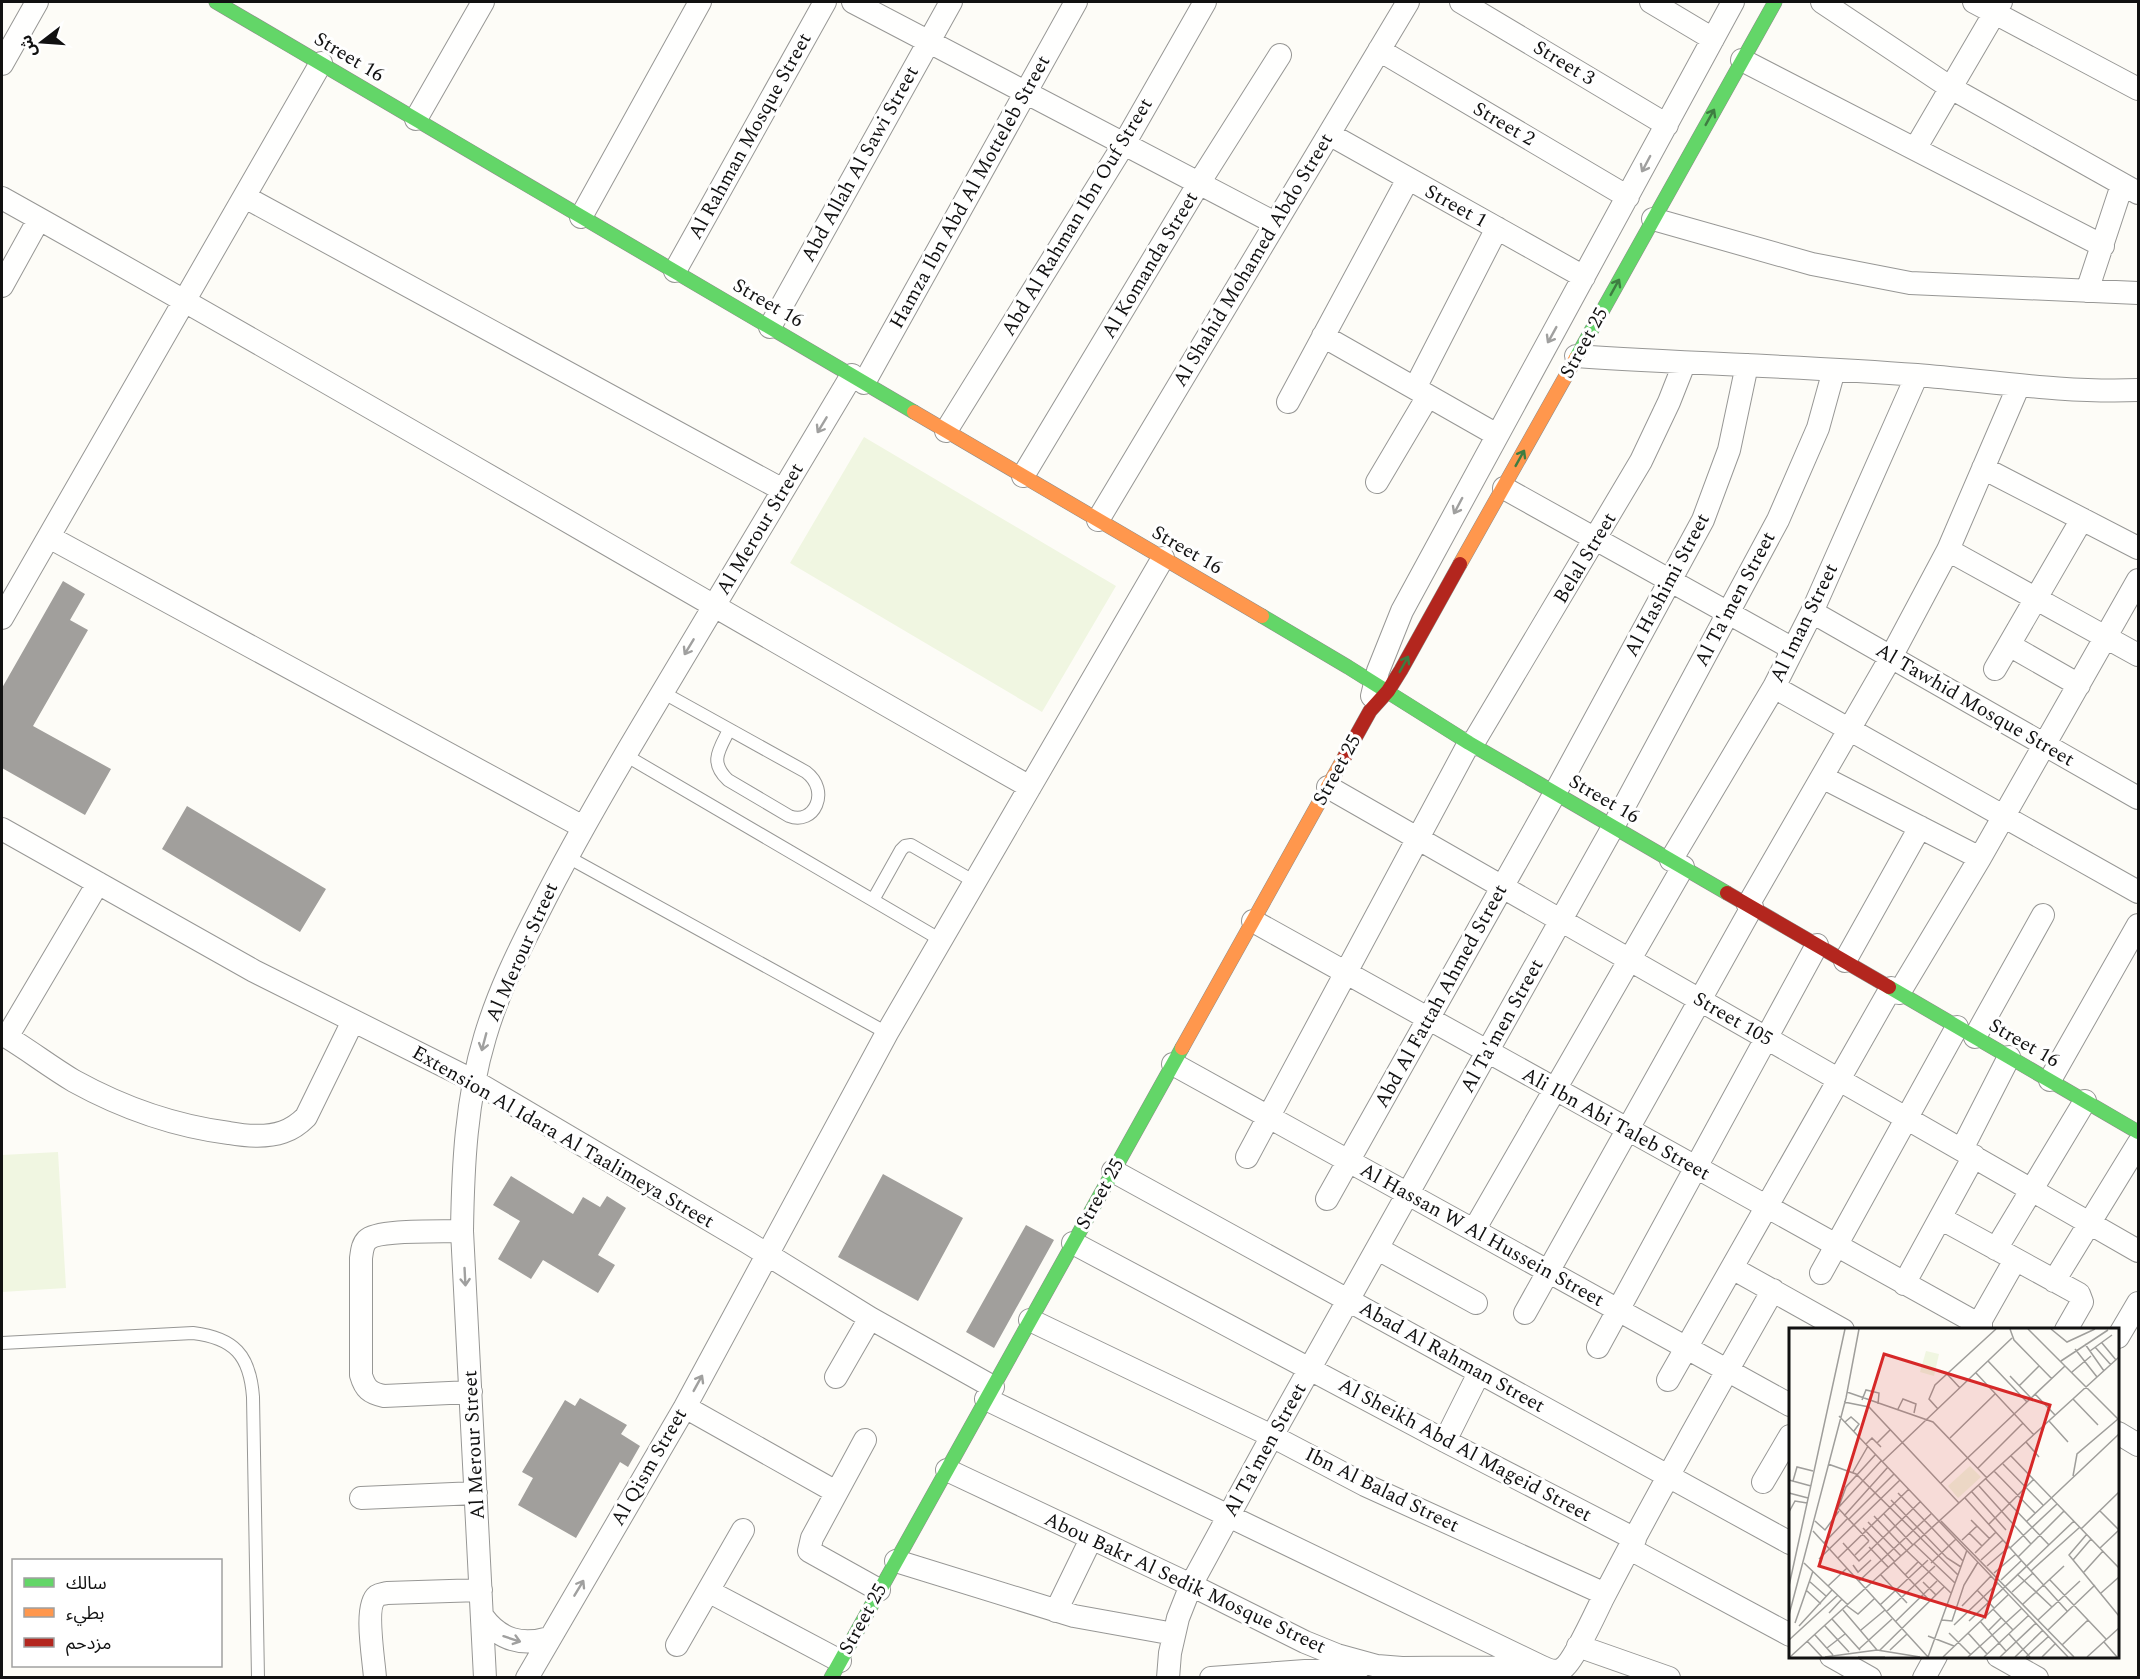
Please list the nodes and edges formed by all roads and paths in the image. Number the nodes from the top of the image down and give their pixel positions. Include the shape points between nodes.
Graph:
1 (37, 2) edge
2 (216, 2) edge
3 (483, 2) edge
4 (700, 2) edge
5 (825, 2) edge
6 (853, 2) edge
7 (951, 2) edge
8 (1076, 2) edge
9 (1205, 2) edge
10 (1408, 2) edge
11 (1461, 2) edge
12 (1651, 2) edge
13 (1734, 2) edge
14 (1775, 2) edge
15 (1822, 2) edge
16 (1974, 2) edge
17 (1998, 7) edge
18 (1713, 39) junction
19 (928, 41) junction
20 (1379, 50) junction
21 (1280, 55) dead end
22 (1742, 60) junction
23 (321, 63) junction
24 (2, 64) edge
25 (1951, 88) junction
26 (2139, 89) edge
27 (1026, 92) junction
28 (416, 119) junction
29 (1667, 125) junction
30 (1329, 134) junction
31 (1124, 144) junction
32 (1915, 149) junction
33 (1408, 179) junction
34 (1199, 183) junction
35 (2130, 189) edge
36 (244, 197) junction
37 (1628, 197) junction
38 (2, 198) edge
39 (581, 217) junction
40 (39, 219) junction
41 (1653, 219) junction
42 (1275, 223) junction
43 (1497, 228) junction
44 (2103, 246) junction
45 (675, 271) junction
46 (1584, 277) junction
47 (2, 286) edge
48 (2087, 291) junction
49 (2139, 293) edge
50 (185, 300) junction
51 (770, 327) junction
52 (1323, 336) junction
53 (1576, 356) junction
54 (1684, 364) junction
55 (1747, 365) junction
56 (1834, 370) junction
57 (1917, 375) junction
58 (858, 379) junction
59 (2019, 385) junction
60 (2139, 390) edge
61 (1421, 392) junction
62 (1288, 402) dead end
63 (946, 431) junction
64 (1497, 435) junction
65 (1983, 468) junction
66 (1023, 476) junction
67 (1377, 482) dead end
68 (1504, 488) junction
69 (783, 490) junction
70 (2082, 519) junction
71 (1098, 520) junction
72 (49, 537) junction
73 (1596, 540) junction
74 (2139, 548) edge
75 (1948, 550) junction
76 (1163, 558) junction
77 (2139, 580) edge
78 (1670, 582) junction
79 (2036, 598) junction
80 (713, 607) junction
81 (1727, 612) junction
82 (1812, 612) junction
83 (2, 618) edge
84 (2106, 637) junction
85 (2009, 645) junction
86 (1793, 649) junction
87 (2139, 655) edge
88 (1891, 657) junction
89 (1995, 669) dead end
90 (2079, 685) junction
91 (1381, 687) junction
92 (1774, 687) junction
93 (662, 692) junction
94 (1370, 711) joint
95 (729, 730) junction
96 (1849, 731) junction
97 (1470, 744) junction
98 (2044, 744) junction
99 (625, 755) junction
100 (1822, 777) junction
101 (1030, 787) junction
102 (1328, 787) junction
103 (1555, 793) junction
104 (2139, 798) edge
105 (2003, 815) junction
106 (583, 827) junction
107 (1613, 827) junction
108 (1920, 827) junction
109 (2, 829) edge
110 (1418, 838) junction
111 (566, 856) junction
112 (1980, 858) junction
113 (1677, 863) junction
114 (975, 882) junction
115 (98, 883) junction
116 (1502, 886) junction
117 (2139, 892) edge
118 (873, 900) junction
119 (1750, 906) junction
120 (2043, 915) dead end
121 (1561, 920) junction
122 (1253, 921) junction
123 (2139, 926) edge
124 (941, 940) junction
125 (1817, 945) junction
126 (1630, 959) junction
127 (1845, 961) junction
128 (1346, 973) junction
129 (1895, 990) junction
130 (1700, 1000) junction
131 (1428, 1018) junction
132 (353, 1021) junction
133 (1966, 1032) junction
134 (887, 1033) junction
135 (4, 1035) edge
136 (1766, 1037) junction
137 (1488, 1052) junction
138 (2009, 1057) junction
139 (1173, 1064) junction
140 (1839, 1079) junction
141 (2050, 1080) junction
142 (474, 1081) junction
143 (1555, 1089) junction
144 (2085, 1101) junction
145 (1269, 1117) junction
146 (1907, 1118) junction
147 (1627, 1130) junction
148 (2137, 1130) edge
149 (1968, 1153) junction
150 (1247, 1157) dead end
151 (1348, 1161) junction
152 (1695, 1167) junction
153 (1113, 1171) junction
154 (2031, 1189) junction
155 (1408, 1194) junction
156 (1327, 1199) dead end
157 (1766, 1208) junction
158 (1940, 1218) junction
159 (2090, 1223) junction
160 (1474, 1230) junction
161 (462, 1231) junction
162 (1073, 1243) junction
163 (1836, 1246) junction
164 (1378, 1249) junction
165 (2139, 1251) edge
166 (2005, 1254) junction
167 (768, 1255) junction
168 (1732, 1268) junction
169 (1548, 1271) junction
170 (1821, 1273) dead end
171 (2054, 1281) junction
172 (1904, 1284) junction
173 (1773, 1290) junction
174 (1349, 1300) junction
175 (1476, 1303) dead end
176 (2139, 1303) edge
177 (1617, 1309) junction
178 (1525, 1312) dead end
179 (870, 1318) junction
180 (1030, 1320) junction
181 (1841, 1328) edge
182 (1979, 1328) edge
183 (2067, 1328) edge
184 (2125, 1337) edge
185 (2, 1343) edge
186 (1598, 1347) dead end
187 (1687, 1348) junction
188 (1311, 1369) junction
189 (1728, 1370) junction
190 (1479, 1373) junction
191 (836, 1377) dead end
192 (1668, 1380) dead end
193 (471, 1392) junction
194 (989, 1393) junction
195 (1789, 1404) edge
196 (685, 1407) junction
197 (2119, 1434) edge
198 (1272, 1436) junction
199 (1789, 1439) edge
200 (865, 1440) dead end
201 (1445, 1441) junction
202 (2139, 1445) edge
203 (947, 1470) junction
204 (1670, 1476) junction
205 (1763, 1482) dead end
206 (836, 1492) junction
207 (476, 1493) junction
208 (361, 1498) dead end
209 (1228, 1517) junction
210 (743, 1530) dead end
211 (1091, 1539) junction
212 (1789, 1542) edge
213 (1632, 1544) junction
214 (896, 1561) junction
215 (1191, 1585) junction
216 (481, 1590) junction
217 (879, 1590) junction
218 (708, 1591) junction
219 (1605, 1594) junction
220 (1056, 1611) junction
221 (483, 1617) junction
222 (1174, 1634) junction
223 (1789, 1634) edge
224 (549, 1638) junction
225 (677, 1646) dead end
226 (1578, 1646) junction
227 (1835, 1658) edge
228 (1935, 1658) edge
229 (2002, 1658) edge
230 (1377, 1666) junction
231 (835, 1669) edge
232 (1548, 1669) junction
233 (258, 1677) edge
234 (375, 1677) edge
235 (485, 1677) edge
236 (527, 1677) edge
237 (1167, 1677) edge
238 (1211, 1677) edge
239 (1669, 1677) edge
240 (1870, 1677) edge
241 (1924, 1677) edge
242 (2037, 1677) edge

1 - 24 street
2 - 23 street, Street 16
3 - 28 street
4 - 39 street
5 - 45 street, Al Rahman Mosque Street
6 - 19 street
7 - 19 street, Abd Allah Al Sawi Street
8 - 27 street, Hamza Ibn Abd Al Motteleb Street
9 - 31 street, Abd Al Rahman Ibn Ouf Street
10 - 20 street, Al Shahid Mohamed Abdo Street
11 - 29 street, Street 3
12 - 18 street
13 - 18 street, Street 25
14 - 22 street, Street 25
15 - 25 street
16 - 17 street
17 - 25 street
17 - 26 street
18 - 29 street, Street 25
19 - 27 street
19 - 51 street, Abd Allah Al Sawi Street
20 - 30 street, Al Shahid Mohamed Abdo Street
20 - 37 street, Street 2
21 - 34 street, Al Komanda Street
22 - 32 street
41 -> 22 street, Street 25
23 - 28 street, Street 16
23 - 36 street
25 - 32 street
25 - 35 street
27 - 31 street
27 - 58 street, Hamza Ibn Abd Al Motteleb Street
28 - 39 street, Street 16
29 -> 37 street, Street 25
30 - 33 street, Street 1
30 - 42 street, Al Shahid Mohamed Abdo Street
31 - 34 street
31 - 63 street, Abd Al Rahman Ibn Ouf Street
32 - 44 street
33 - 43 street, Street 1
33 - 52 street
34 - 42 street
34 - 66 street, Al Komanda Street
35 - 44 street
36 - 50 street
36 - 69 street
37 - 46 street, Street 25
38 - 40 street
39 - 45 street, Street 16
40 - 47 street
40 - 50 street
41 - 48 street via 1864,276 1910,283
53 -> 41 street, Street 25
42 - 71 street, Al Shahid Mohamed Abdo Street
43 - 46 street, Street 1
43 - 61 street
44 - 48 street
45 - 51 street, Street 16
46 -> 64 street, Street 25
48 - 49 street
50 - 72 street
50 - 80 street
51 - 58 street, Street 16
52 - 61 street
52 - 62 street
53 - 54 street
68 -> 53 street, Street 25
54 - 55 street
54 - 73 street, Belal Street via 1641,461
55 - 56 street
55 - 78 street, Al Hashimi Street via 1726,459 1703,520
56 - 57 street
56 - 81 street, Al Ta'men Street via 1818,428 1778,520
57 - 59 street
57 - 82 street, Al Iman Street
58 - 63 street, Street 16
58 -> 69 street, Al Merour Street
59 - 60 street
59 - 65 street
61 - 64 street
61 - 67 street
63 - 66 street, Street 16
64 -> 91 street, Street 25 via 1402,611
65 - 70 street
65 - 75 street
66 - 71 street, Street 16
68 - 73 street
91 -> 68 street, Street 25
69 - 80 street, Al Merour Street
70 - 74 street
70 - 79 street
71 - 76 street, Street 16
72 - 83 street
72 - 106 street
73 - 78 street
73 - 97 street, Belal Street
75 - 79 street
75 - 88 street
76 - 91 street, Street 16
76 - 101 street, Al Qism Street
77 - 84 street
78 - 81 street
78 - 103 street, Al Hashimi Street
79 - 84 street
79 - 85 street
80 -> 93 street, Al Merour Street
80 - 101 street
81 - 86 street
81 - 107 street, Al Ta'men Street
82 - 86 street, Al Iman Street
82 - 88 street, Al Tawhid Mosque Street
84 - 87 street
84 - 90 street
85 - 89 street
85 - 90 street
86 - 92 street, Al Iman Street
88 - 96 street
88 - 98 street, Al Tawhid Mosque Street
90 - 98 street
91 - 94 street, Street 25
91 - 97 street, Street 16
92 - 96 street
92 - 113 street, Al Iman Street
93 - 95 lane
93 - 99 street, Al Merour Street
94 - 102 street, Street 25
95 - 95 lane via 815,778 818,800 805,818 789,816 720,772 718,752
96 - 100 street
96 - 105 street
97 - 103 street, Street 16
97 - 110 street, Belal Street
98 - 104 street, Al Tawhid Mosque Street
98 - 105 street
99 - 106 street, Al Merour Street
99 - 118 lane
100 - 108 street
100 - 119 street
101 - 114 street, Al Qism Street
102 - 110 street, Street 105
102 - 122 street, Street 25
103 - 107 street, Street 16
103 - 116 street, Abd Al Fattah Ahmed Street
105 - 112 street
105 - 117 street
106 - 111 street, Al Merour Street
107 - 113 street, Street 16
107 - 121 street, Al Ta'men Street
108 - 112 street
108 - 127 street
109 - 115 street, Extension Al Idara Al Taalimeya Street
110 - 116 street, Street 105
110 - 128 street, Belal Street
111 - 134 lane
111 -> 142 street, Al Merour Street via 497,999
112 - 129 street
113 - 119 street, Street 16
113 - 126 street, Al Iman Street
114 - 118 lane via 911,845 901,850
114 - 124 street, Al Qism Street
115 - 132 street, Extension Al Idara Al Taalimeya Street via 254,971
115 - 135 street
116 - 121 street, Street 105
116 - 131 street, Abd Al Fattah Ahmed Street
118 - 124 lane
119 - 125 street, Street 16
119 - 130 street
120 - 133 street
121 - 126 street, Street 105
121 - 137 street, Al Ta'men Street
122 - 128 street, Ali Ibn Abi Taleb Street
122 - 139 street, Street 25
123 - 141 street
124 - 134 street, Al Qism Street
125 - 127 street, Street 16
125 - 136 street
126 - 130 street, Street 105
126 - 143 street, Al Iman Street
127 - 129 street, Street 16
128 - 131 street, Ali Ibn Abi Taleb Street
128 - 145 street, Belal Street
129 - 133 street, Street 16
129 - 140 street
130 - 136 street, Street 105
130 - 147 street
131 - 137 street, Ali Ibn Abi Taleb Street
131 - 151 street, Abd Al Fattah Ahmed Street
132 - 135 street via 306,1117 293,1128 265,1136 210,1131 144,1113 73,1080
132 - 142 street, Extension Al Idara Al Taalimeya Street
133 - 138 street, Street 16
133 - 146 street
134 - 167 street, Al Qism Street
136 - 140 street, Street 105
136 - 152 street
137 - 143 street, Ali Ibn Abi Taleb Street
137 - 155 street, Al Ta'men Street
138 - 141 street, Street 16
138 - 149 street
139 - 145 street, Al Hassan W Al Hussein Street
139 - 153 street, Street 25
140 - 146 street, Street 105
140 - 157 street
141 - 144 street, Street 16
142 - 161 street, Al Merour Street via 464,1164
142 - 167 street, Extension Al Idara Al Taalimeya Street
143 - 147 street, Ali Ibn Abi Taleb Street
143 - 160 street, Al Iman Street
144 - 148 street, Street 16
144 - 154 street
145 - 150 street, Belal Street
145 - 151 street, Al Hassan W Al Hussein Street
146 - 149 street, Street 105
146 - 163 street
147 - 152 street, Ali Ibn Abi Taleb Street
147 - 169 street
148 - 159 street
149 - 154 street, Street 105
149 - 158 street
151 - 155 street, Al Hassan W Al Hussein Street
151 - 156 street, Abd Al Fattah Ahmed Street
152 - 157 street, Ali Ibn Abi Taleb Street
152 - 177 street
153 - 162 street, Street 25
153 - 174 street, Abad Al Rahman Street
154 - 159 street, Street 105
154 - 166 street
155 - 160 street, Al Hassan W Al Hussein Street
155 - 164 street, Al Ta'men Street
157 - 163 street, Ali Ibn Abi Taleb Street
157 - 168 street
158 - 166 street
158 - 172 street
159 - 165 street, Street 105
159 - 171 street
160 - 169 street, Al Hassan W Al Hussein Street
161 -> 193 street, Al Merour Street
161 - 193 street via 380,1234 362,1248 361,1375 364,1386 384,1396
162 - 180 street, Street 25
162 - 188 street, Al Sheikh Abd Al Mageid Street
163 - 170 street
163 - 172 street, Ali Ibn Abi Taleb Street
164 - 174 street, Al Ta'men Street
164 - 175 street
166 - 171 street
166 - 182 street
167 - 179 street, Extension Al Idara Al Taalimeya Street
196 -> 167 street, Al Qism Street
168 - 173 street
168 - 187 street
169 - 177 street, Al Hassan W Al Hussein Street
169 - 178 street
171 - 183 street via 2082,1298
172 - 182 street, Ali Ibn Abi Taleb Street
173 - 181 street
173 - 189 street
174 - 188 street, Al Ta'men Street
174 - 190 street, Abad Al Rahman Street
176 - 184 street
177 - 186 street
177 - 187 street, Al Hassan W Al Hussein Street
179 - 191 street
179 - 194 street, Extension Al Idara Al Taalimeya Street
180 - 194 street, Street 25
180 - 198 street, Ibn Al Balad Street
185 - 233 lane via 193,1333 213,1335 230,1344 244,1359 252,1377 253,1397
187 - 189 street, Al Hassan W Al Hussein Street
187 - 192 street
188 - 198 street, Al Ta'men Street
188 - 201 street, Al Sheikh Abd Al Mageid Street
189 - 195 street, Al Hassan W Al Hussein Street
189 - 204 street
190 - 201 street
190 - 204 street, Abad Al Rahman Street
193 - 207 street, Al Merour Street
194 - 203 street, Street 25
194 - 209 street, Extension Al Idara Al Taalimeya Street
196 - 206 street
224 -> 196 street, Al Qism Street
197 - 202 street
198 - 209 street, Al Ta'men Street
198 - 219 street, Ibn Al Balad Street via 1365,1485
199 - 205 street
200 - 206 street
201 - 213 street, Al Sheikh Abd Al Mageid Street
203 - 211 street, Abou Bakr Al Sedik Mosque Street
203 - 214 street, Street 25
204 - 212 street, Abad Al Rahman Street
204 - 213 street
206 - 217 street via 809,1551
207 - 208 street
207 - 216 street, Al Merour Street
209 - 215 street, Al Ta'men Street
209 - 232 street, Extension Al Idara Al Taalimeya Street
210 - 218 street
211 - 215 street, Abou Bakr Al Sedik Mosque Street
211 - 220 street
213 - 219 street
213 - 223 street, Al Sheikh Abd Al Mageid Street
214 - 217 street, Street 25
214 - 220 street
215 - 222 street, Al Ta'men Street
215 - 230 street, Abou Bakr Al Sedik Mosque Street via 1305,1642
216 - 221 street, Al Merour Street
216 - 234 street via 377,1596 370,1615
217 - 231 street, Street 25
218 - 225 street
218 - 231 street
219 - 226 street
220 - 222 street
221 -> 224 street via 500,1635 512,1640 537,1642
221 - 235 street, Al Merour Street
222 - 237 street, Al Ta'men Street
224 - 236 street, Al Qism Street
226 - 232 street via 1562,1669
226 - 239 street
227 - 240 street
228 - 241 street
229 - 242 street
230 - 232 street, Abou Bakr Al Sedik Mosque Street
230 - 238 street

